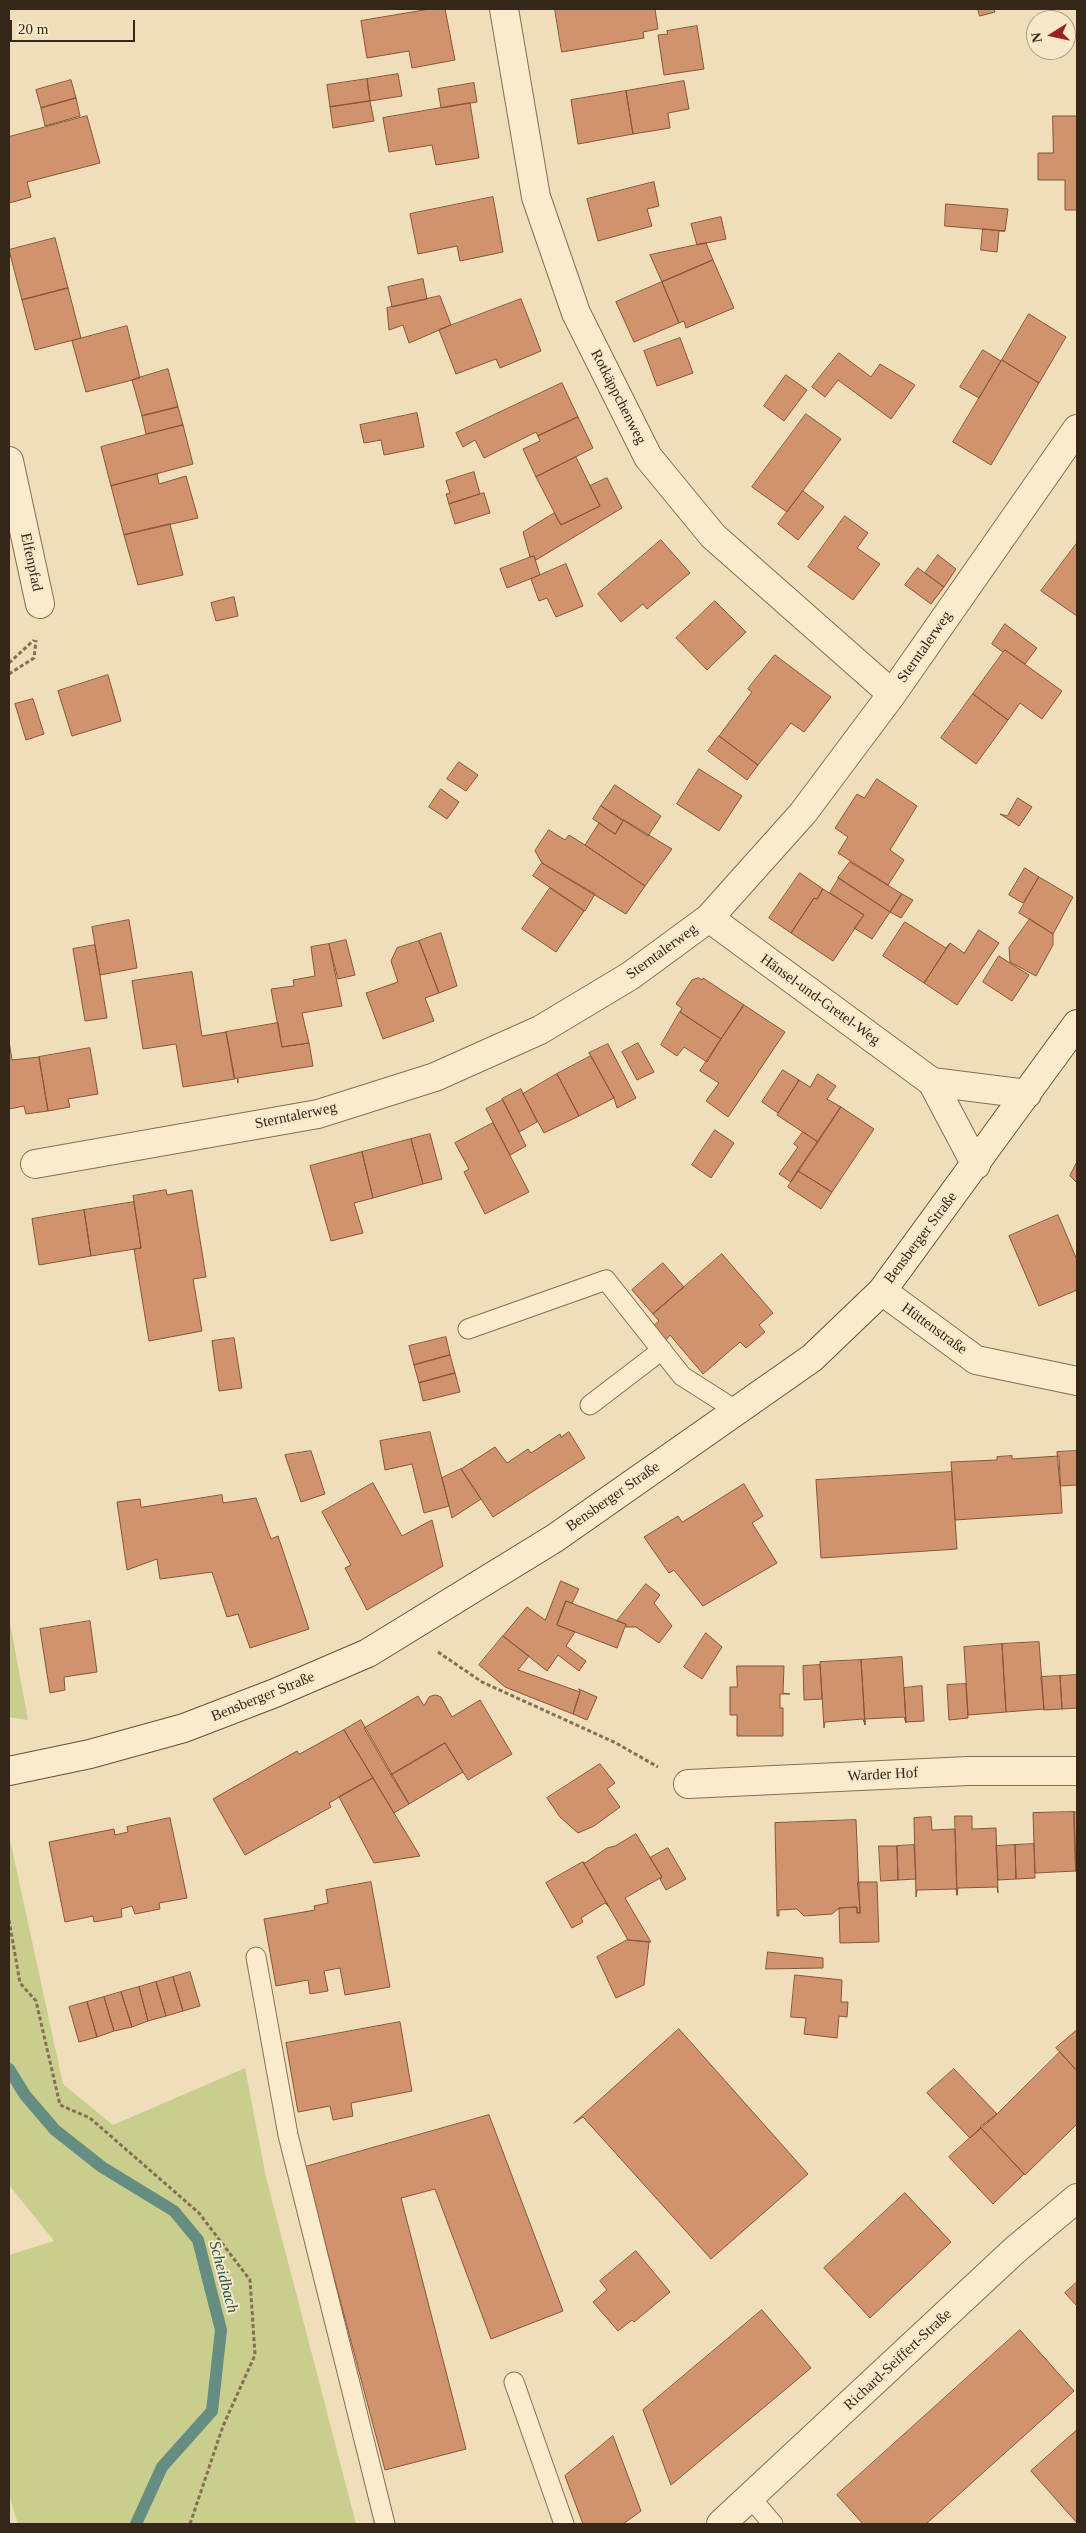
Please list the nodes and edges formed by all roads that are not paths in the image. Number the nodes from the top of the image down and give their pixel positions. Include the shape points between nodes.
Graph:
1 (504, 9) edge
2 (1077, 428) edge
3 (9, 461) edge
4 (40, 604) dead end
5 (892, 694) junction
6 (709, 918) junction
7 (1077, 1024) edge
8 (932, 1082) junction
9 (1027, 1094) junction
10 (35, 1164) dead end
11 (976, 1164) junction
12 (882, 1291) junction
13 (468, 1329) dead end
14 (662, 1350) junction
15 (1077, 1381) edge
16 (590, 1405) dead end
17 (736, 1411) junction
18 (9, 1771) edge
19 (1077, 1771) edge
20 (688, 1784) road end
21 (256, 1956) dead end
22 (1077, 2198) edge
23 (514, 2382) dead end
24 (750, 2497) junction
25 (385, 2524) edge
26 (564, 2524) edge
27 (721, 2524) edge
28 (773, 2524) edge

1 - 5 street, Rotkäppchenweg via 536,197 576,313 648,457 713,536
2 - 5 street, Sterntalerweg
3 - 4 street, Elfenpfad
5 - 6 street, Sterntalerweg via 803,813
6 - 8 street, Hänsel-und-Gretel-Weg
6 - 10 street, Sterntalerweg via 630,976 540,1030 435,1077 318,1114
7 - 9 street, Bensberger Straße
8 - 9 street, Hänsel-und-Gretel-Weg
8 - 11 street, Hänsel-und-Gretel-Weg
9 - 11 street, Bensberger Straße
11 - 12 street, Bensberger Straße
12 - 15 street, Hüttenstraße via 976,1360
12 - 17 street, Bensberger Straße via 812,1358
13 - 14 lane via 606,1280
14 - 16 lane
14 - 17 lane via 682,1376
17 - 18 street, Bensberger Straße via 555,1538 368,1654 184,1728 90,1754
19 - 20 street, Warder Hof via 968,1771
21 - 25 lane via 288,2135
22 - 24 street, Richard-Seiffert-Straße via 1008,2257
23 - 26 lane
24 - 27 street, Richard-Seiffert-Straße
24 - 28 lane

